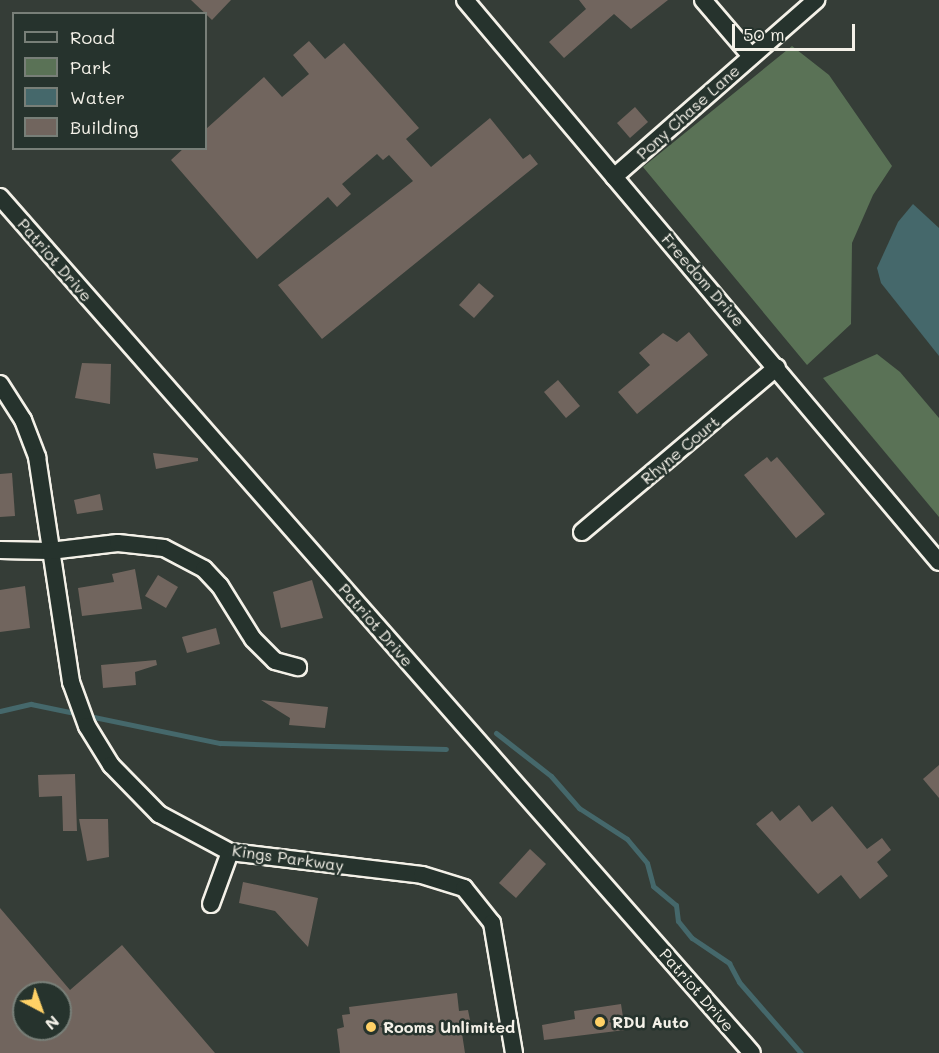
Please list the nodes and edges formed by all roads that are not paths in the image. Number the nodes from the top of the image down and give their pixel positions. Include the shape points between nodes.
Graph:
1 (465, 0) edge
2 (703, 0) edge
3 (816, 0) edge
4 (751, 56) junction
5 (614, 177) junction
6 (0, 197) edge
7 (777, 368) junction
8 (0, 384) edge
9 (582, 532) dead end
10 (0, 550) edge
11 (50, 551) junction
12 (939, 562) edge
13 (298, 667) dead end
14 (230, 852) junction
15 (211, 904) dead end
16 (514, 1053) edge
17 (752, 1053) edge

1 - 5 street, Freedom Drive
2 - 4 street
3 - 4 street, Pony Chase Lane
4 - 5 street, Pony Chase Lane
5 - 7 street, Freedom Drive
6 - 17 street, Patriot Drive
7 - 9 street, Rhyne Court
7 - 12 street, Freedom Drive
8 - 11 street, Kings Parkway via 23,420 37,456
10 - 11 street
11 - 13 street via 141,543 185,557 220,586 253,639 275,661
11 - 14 street, Kings Parkway via 71,682 98,746 126,783 159,814
14 - 15 street
14 - 16 street, Kings Parkway via 433,876 464,888 492,923

